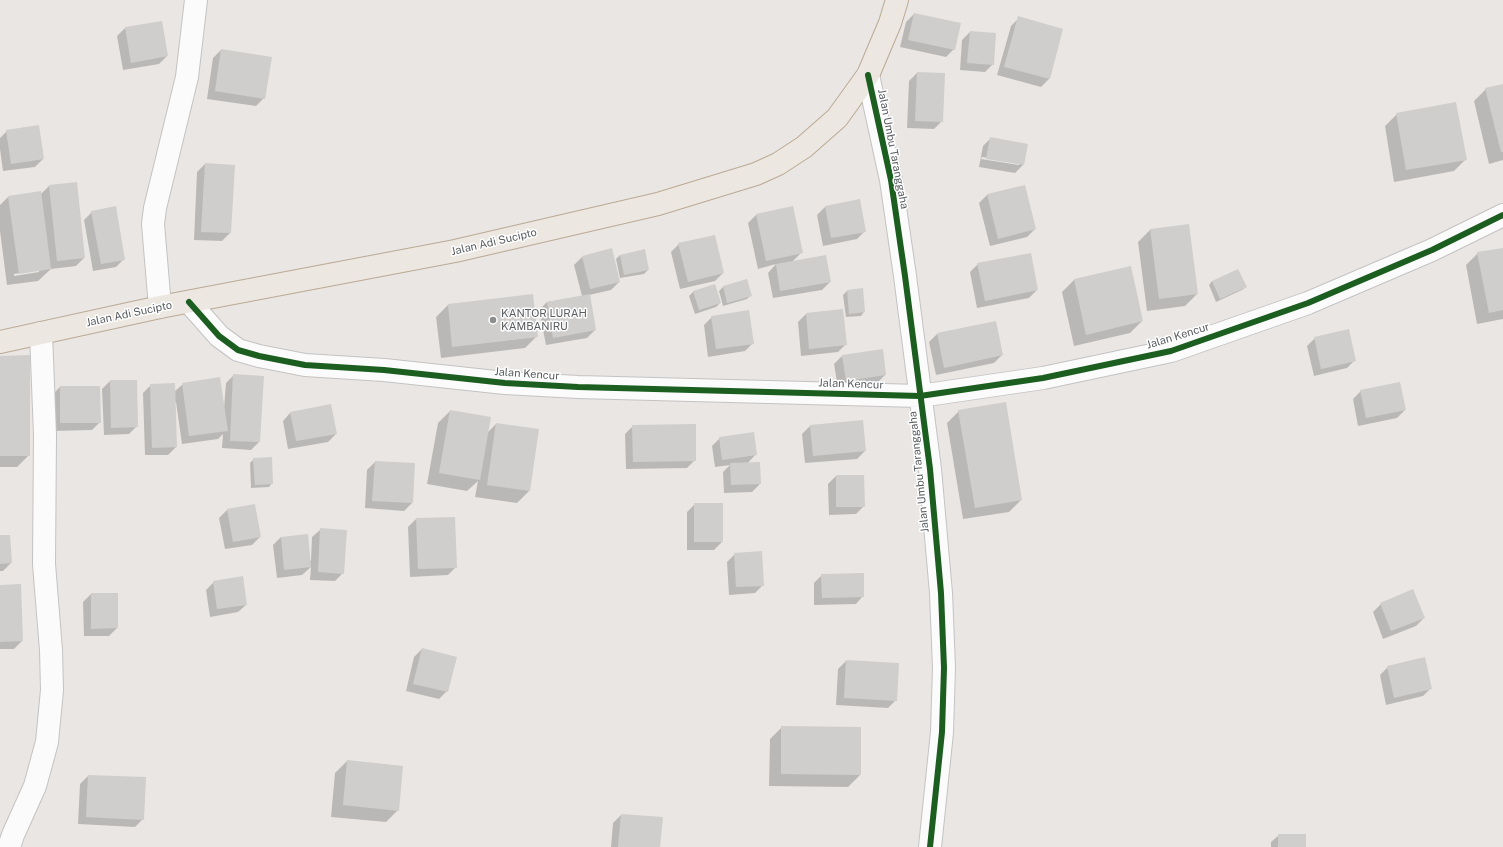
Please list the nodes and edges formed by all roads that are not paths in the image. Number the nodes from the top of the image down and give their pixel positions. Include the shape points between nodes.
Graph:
1 (196, 0) edge
2 (897, 0) edge
3 (868, 75) junction
4 (1503, 215) edge
5 (189, 302) junction
6 (160, 308) junction
7 (41, 333) junction
8 (0, 342) edge
9 (920, 396) junction
10 (9, 847) edge
11 (930, 847) edge

1 - 6 street via 187,77 153,224
2 - 3 highway, Jalan Adi Sucipto
3 - 5 highway, Jalan Adi Sucipto via 837,118 815,138 778,164 756,174 658,204 455,251
3 - 9 street, Jalan Umbu Taranggaha via 891,180
4 - 9 street, Jalan Kencur via 1432,250 1308,303 1171,351 1042,378
5 - 6 highway, Jalan Adi Sucipto
5 - 9 street, Jalan Kencur via 219,336 238,350 305,365 578,387
6 - 7 highway, Jalan Adi Sucipto
7 - 8 highway, Jalan Adi Sucipto
7 - 10 street via 45,435 44,564 52,650 52,690 47,742 35,786
9 - 11 street, Jalan Umbu Taranggaha via 930,469 941,593 944,668 942,732

